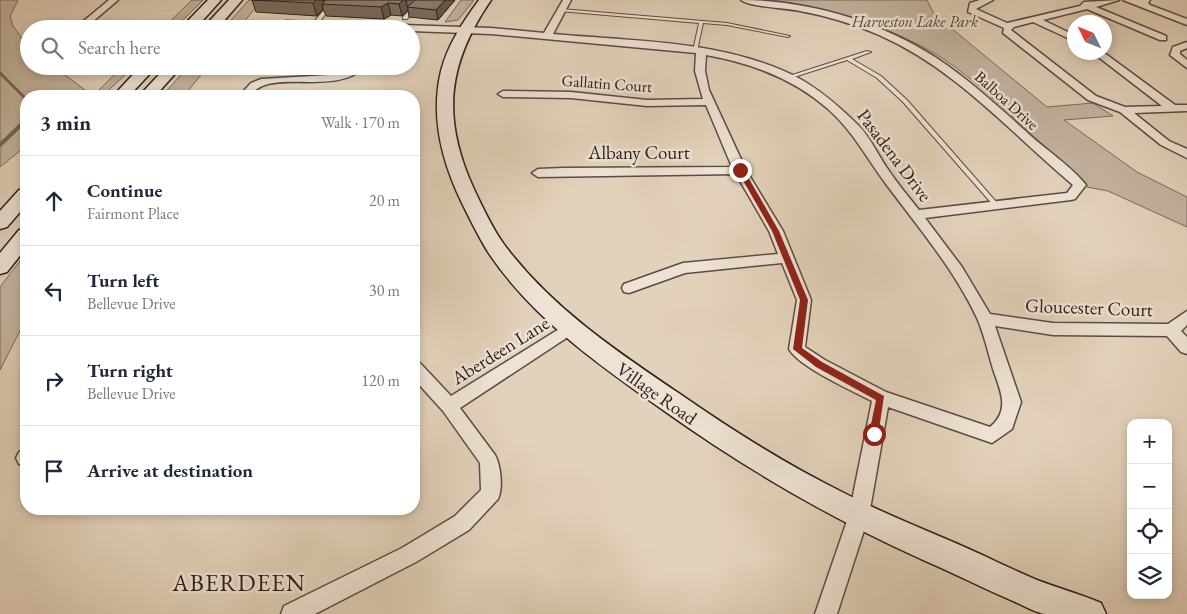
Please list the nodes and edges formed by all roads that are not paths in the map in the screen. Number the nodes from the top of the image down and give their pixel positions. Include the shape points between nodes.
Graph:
1 (114, 0) edge
2 (215, 0) edge
3 (236, 0) edge
4 (422, 0) edge
5 (485, 0) edge
6 (567, 0) edge
7 (745, 0) edge
8 (989, 0) edge
9 (1074, 0) edge
10 (1115, 0) edge
11 (1127, 0) edge
12 (1144, 1) edge
13 (323, 3) edge
14 (332, 4) junction
15 (342, 4) edge
16 (406, 6) edge
17 (1086, 6) junction
18 (416, 7) junction
19 (561, 10) junction
20 (405, 18) edge
21 (1034, 19) junction
22 (89, 20) edge
23 (196, 20) edge
24 (217, 20) edge
25 (318, 20) edge
26 (701, 22) junction
27 (1187, 22) edge
28 (1009, 27) junction
29 (420, 28) edge
30 (463, 29) junction
31 (548, 35) junction
32 (1067, 35) edge
33 (788, 36) dead end
34 (1163, 38) dead end
35 (1187, 45) edge
36 (698, 51) junction
37 (869, 52) dead end
38 (848, 59) junction
39 (1107, 60) edge
40 (1187, 66) edge
41 (141, 75) edge
42 (167, 75) edge
43 (342, 75) edge
44 (789, 77) junction
45 (127, 90) edge
46 (153, 90) edge
47 (250, 90) edge
48 (503, 94) dead end
49 (709, 102) junction
50 (1187, 108) edge
51 (1173, 109) junction
52 (1124, 110) junction
53 (1187, 154) edge
54 (740, 170) junction
55 (538, 173) dead end
56 (20, 201) edge
57 (996, 205) junction
58 (916, 214) junction
59 (0, 223) edge
60 (20, 242) edge
61 (787, 258) junction
62 (0, 267) edge
63 (629, 288) dead end
64 (1187, 317) edge
65 (985, 320) junction
66 (572, 327) junction
67 (1170, 330) junction
68 (1187, 348) edge
69 (420, 375) edge
70 (881, 398) junction
71 (449, 406) junction
72 (859, 516) junction
73 (292, 614) edge
74 (826, 614) edge
75 (1090, 614) edge

1 - 22 street
2 - 23 street
3 - 24 street
4 - 18 lane
5 - 30 street, Village Road
6 - 19 street
7 - 57 street, Balboa Drive via 837,18 910,46 952,74 1080,185 1071,196
8 - 28 street via 973,5 971,10
9 - 17 street
10 - 17 street
11 - 12 street
12 - 27 street via 1147,7
13 - 14 lane
14 - 15 lane
14 - 25 lane
16 - 18 lane
17 - 21 street
17 - 34 street
18 - 20 lane
19 - 26 lane
19 - 31 street
21 - 28 street
21 - 32 street
26 - 33 lane via 744,26
26 - 36 lane
28 - 52 street via 1006,31 1087,95
29 - 30 street, Pasadena Drive
30 - 31 street, Pasadena Drive
30 - 66 street, Village Road via 447,70 442,107 447,140 459,179 496,247 527,286
31 - 36 street, Pasadena Drive
35 - 40 street via 1176,49 1175,55
36 - 44 street, Pasadena Drive via 760,64
36 - 49 street
37 - 38 lane
38 - 44 lane
38 - 57 lane via 879,77 905,101
39 - 51 street
41 - 45 street
42 - 46 street
43 - 47 street via 265,81
44 - 58 street, Pasadena Drive via 832,106 857,132
48 - 49 street, Gallatin Court via 571,95 647,103
49 - 54 street
50 - 51 street
51 - 52 street
52 - 53 street via 1165,143
54 - 55 street, Albany Court
54 - 61 street via 776,231
56 - 59 street
57 - 58 street, Balboa Drive
58 - 65 street, Pasadena Drive via 957,270
60 - 62 street
61 - 63 street via 683,268
61 - 70 street via 804,300 797,349 819,365
64 - 67 street, Gloucester Court
65 - 67 street, Gloucester Court via 1053,329
65 - 70 street, Pasadena Drive via 1012,402 1006,424 992,435
66 - 71 street, Aberdeen Lane
66 - 72 street, Village Road via 610,360 718,435
67 - 68 street
69 - 71 street
70 - 72 street
71 - 73 street via 489,461 491,493 462,524 409,555
72 - 74 street
72 - 75 street, Village Road

